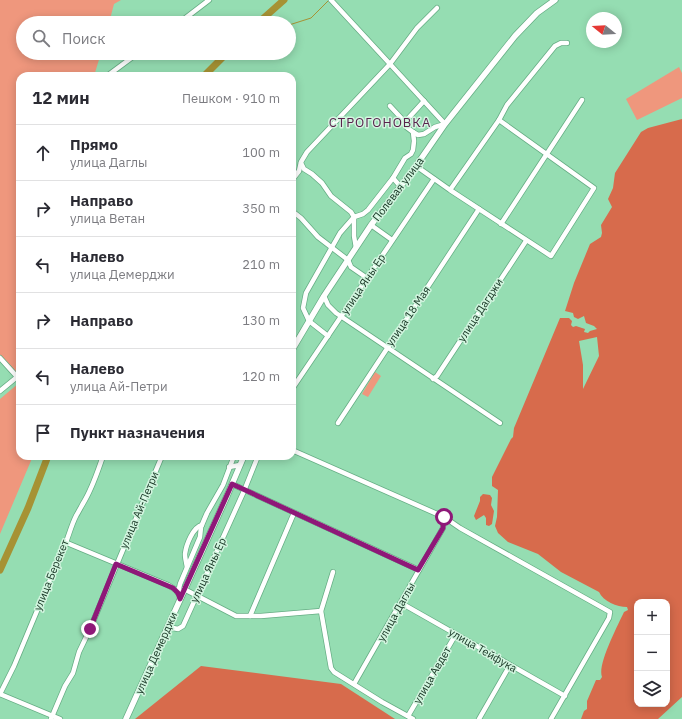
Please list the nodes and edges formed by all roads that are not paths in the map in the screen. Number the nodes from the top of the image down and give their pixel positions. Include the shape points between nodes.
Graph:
1 (209, 0) edge
2 (555, 0) edge
3 (332, 1) edge
4 (437, 8) dead end
5 (188, 16) edge
6 (567, 43) dead end
7 (128, 60) edge
8 (390, 64) junction
9 (112, 72) edge
10 (582, 100) dead end
11 (424, 101) junction
12 (390, 106) dead end
13 (499, 120) junction
14 (404, 123) junction
15 (444, 124) junction
16 (412, 132) junction
17 (546, 153) junction
18 (301, 162) junction
19 (416, 166) junction
20 (304, 169) junction
21 (299, 172) junction
22 (296, 175) edge
23 (393, 178) junction
24 (434, 179) junction
25 (400, 186) junction
26 (450, 190) junction
27 (479, 210) junction
28 (296, 214) edge
29 (354, 217) junction
30 (501, 224) junction
31 (371, 225) junction
32 (392, 240) junction
33 (526, 241) junction
34 (332, 248) junction
35 (356, 248) junction
36 (348, 260) junction
37 (367, 278) junction
38 (324, 296) junction
39 (341, 316) junction
40 (309, 321) junction
41 (328, 336) junction
42 (296, 343) edge
43 (387, 348) junction
44 (0, 358) edge
45 (16, 375) edge
46 (433, 379) junction
47 (16, 380) edge
48 (296, 383) edge
49 (0, 391) edge
50 (338, 423) dead end
51 (500, 423) dead end
52 (296, 452) edge
53 (102, 460) edge
54 (160, 460) edge
55 (232, 460) edge
56 (242, 460) edge
57 (256, 460) edge
58 (240, 464) junction
59 (228, 467) junction
60 (232, 484) junction
61 (244, 491) junction
62 (294, 513) junction
63 (444, 517) junction
64 (202, 524) junction
65 (67, 543) junction
66 (116, 564) junction
67 (187, 567) junction
68 (418, 570) junction
69 (332, 572) dead end
70 (184, 589) junction
71 (196, 595) junction
72 (179, 596) junction
73 (401, 603) junction
74 (321, 611) junction
75 (250, 616) junction
76 (169, 624) junction
77 (456, 634) junction
78 (510, 666) junction
79 (354, 684) junction
80 (0, 694) edge
81 (565, 696) junction
82 (52, 717) edge
83 (411, 718) edge
84 (60, 719) edge
85 (126, 719) edge
86 (479, 719) edge
87 (551, 719) edge

1 - 5 street
2 - 15 main road, Полевая улица via 536,12
3 - 8 street
4 - 8 street via 417,28
6 - 13 street via 555,46 507,105
7 - 9 street
8 - 11 street
8 - 18 street via 307,152
10 - 17 street
11 - 14 street
11 - 15 street
12 - 14 street
13 - 17 street
13 - 26 street
14 - 16 street
15 - 16 street via 424,134
15 - 19 main road, Полевая улица
16 - 23 street via 413,150
17 - 30 street
17 - 33 street via 594,188 550,256
18 - 20 street
18 - 21 street
19 - 24 street
19 - 25 main road, Полевая улица
20 - 21 street
20 - 29 street via 322,183 330,196
21 - 22 street
23 - 25 street
23 - 29 street via 368,210
24 - 26 street
24 - 32 street, улица Яны Ер
25 - 31 main road, Полевая улица
26 - 27 street
27 - 30 street
27 - 43 street, улица 18 Мая
28 - 34 street
29 - 34 street via 340,233
29 - 35 street
30 - 33 street
31 - 32 street
31 - 35 main road, Полевая улица
32 - 37 street, улица Яны Ер
33 - 46 street, улица Дагджи
34 - 36 street
34 - 40 street via 306,293 303,308
35 - 36 main road, Полевая улица
36 - 37 street via 351,267
36 - 38 main road, Полевая улица
37 - 39 street, улица Яны Ер
38 - 39 street via 332,309
38 - 40 main road, Полевая улица
39 - 41 street, улица Яны Ер
39 - 43 street
40 - 41 street
40 - 42 main road, Полевая улица
41 - 48 street, улица Яны Ер
43 - 46 street
43 - 50 street, улица 18 Мая
44 - 45 street
46 - 51 street
47 - 49 street
52 - 63 street
53 - 65 street, улица Берекет via 67,536
54 - 66 street, улица Ай-Петри
55 - 59 street
56 - 58 main road, улица Демерджи
57 - 61 street, улица Яны Ер
58 - 59 street
58 - 60 main road, улица Демерджи
59 - 64 street via 223,485
60 - 61 street
60 - 70 main road, улица Демерджи
61 - 62 street
61 - 71 street, улица Яны Ер
62 - 68 street
62 - 75 street
63 - 68 street, улица Даглы via 443,528
63 - 81 street via 610,612
64 - 67 street via 200,537
64 - 67 street via 195,529 186,550
65 - 66 street
65 - 80 street, улица Берекет
66 - 72 street via 168,585
66 - 82 street, улица Ай-Петри via 79,652 73,673
67 - 72 street
68 - 73 street, улица Даглы
69 - 74 street
70 - 71 street
70 - 72 main road, улица Демерджи
71 - 75 street via 236,616
71 - 76 street, улица Яны Ер via 183,626 178,629
72 - 76 main road, улица Демерджи
73 - 77 street, улица Тейфука
73 - 79 street, улица Даглы
74 - 75 street
74 - 79 street via 331,668
76 - 85 main road, улица Демерджи
77 - 78 street, улица Тейфука
77 - 83 street, улица Авдет
78 - 81 street, улица Тейфука
78 - 86 street
79 - 83 street
80 - 82 street
81 - 87 street
82 - 84 street

